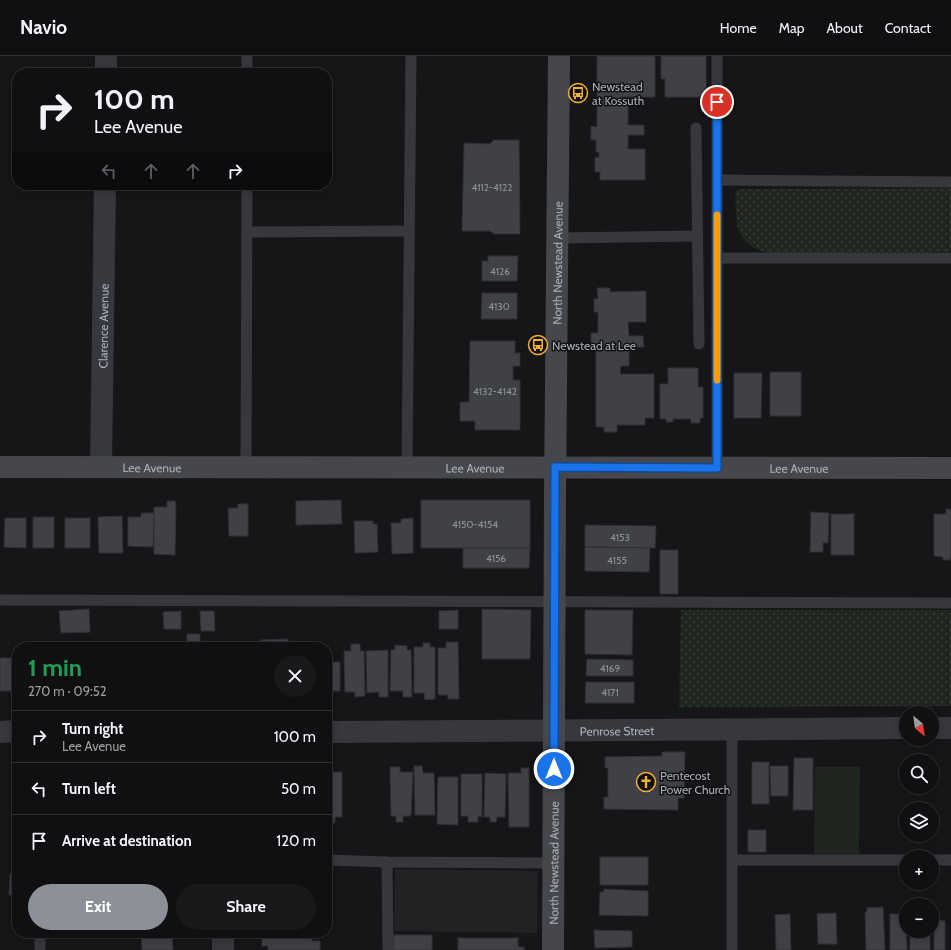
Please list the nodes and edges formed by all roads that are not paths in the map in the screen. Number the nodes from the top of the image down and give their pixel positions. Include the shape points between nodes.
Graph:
1 (106, 56) edge
2 (247, 56) edge
3 (411, 56) edge
4 (560, 56) edge
5 (717, 56) edge
6 (106, 68) edge
7 (247, 68) edge
8 (696, 128) dead end
9 (717, 180) junction
10 (951, 182) edge
11 (104, 190) edge
12 (247, 190) edge
13 (409, 231) junction
14 (247, 232) junction
15 (696, 236) junction
16 (558, 238) junction
17 (717, 258) junction
18 (951, 258) edge
19 (699, 344) dead end
20 (0, 467) edge
21 (100, 467) junction
22 (246, 467) junction
23 (407, 467) junction
24 (555, 467) junction
25 (717, 468) junction
26 (951, 468) edge
27 (0, 600) edge
28 (554, 602) junction
29 (951, 603) edge
30 (899, 728) edge
31 (939, 728) edge
32 (951, 728) edge
33 (732, 729) junction
34 (0, 732) edge
35 (12, 732) edge
36 (332, 732) edge
37 (554, 732) junction
38 (332, 860) edge
39 (732, 860) junction
40 (899, 860) edge
41 (939, 860) edge
42 (951, 860) edge
43 (386, 862) junction
44 (553, 863) junction
45 (40, 938) edge
46 (223, 938) edge
47 (40, 950) edge
48 (223, 950) edge
49 (388, 950) edge
50 (553, 950) edge
51 (732, 950) edge

1 - 6 street
2 - 7 lane
3 - 13 lane
4 - 16 street, North Newstead Avenue
5 - 9 lane
8 - 15 lane
9 - 10 lane
9 - 17 lane
11 - 21 street, Clarence Avenue
12 - 14 lane
13 - 14 lane
13 - 23 lane
14 - 22 lane
15 - 16 lane
15 - 19 lane
16 - 24 street, North Newstead Avenue
17 - 18 lane
17 - 25 lane
20 - 21 street, Lee Avenue
21 - 22 street, Lee Avenue
22 - 23 street, Lee Avenue
23 - 24 street, Lee Avenue
24 - 25 street, Lee Avenue
24 - 28 street, North Newstead Avenue
25 - 26 street, Lee Avenue
27 - 28 lane
28 - 29 lane
28 - 37 street, North Newstead Avenue
30 - 33 street, Penrose Street
31 - 32 street
33 - 37 street, Penrose Street
33 - 39 lane
34 - 35 street
36 - 37 street, Penrose Street
37 - 44 street, North Newstead Avenue
38 - 43 lane
39 - 40 lane
39 - 51 lane
41 - 42 lane
43 - 44 lane
43 - 49 lane
44 - 50 street, North Newstead Avenue
45 - 47 lane
46 - 48 street

